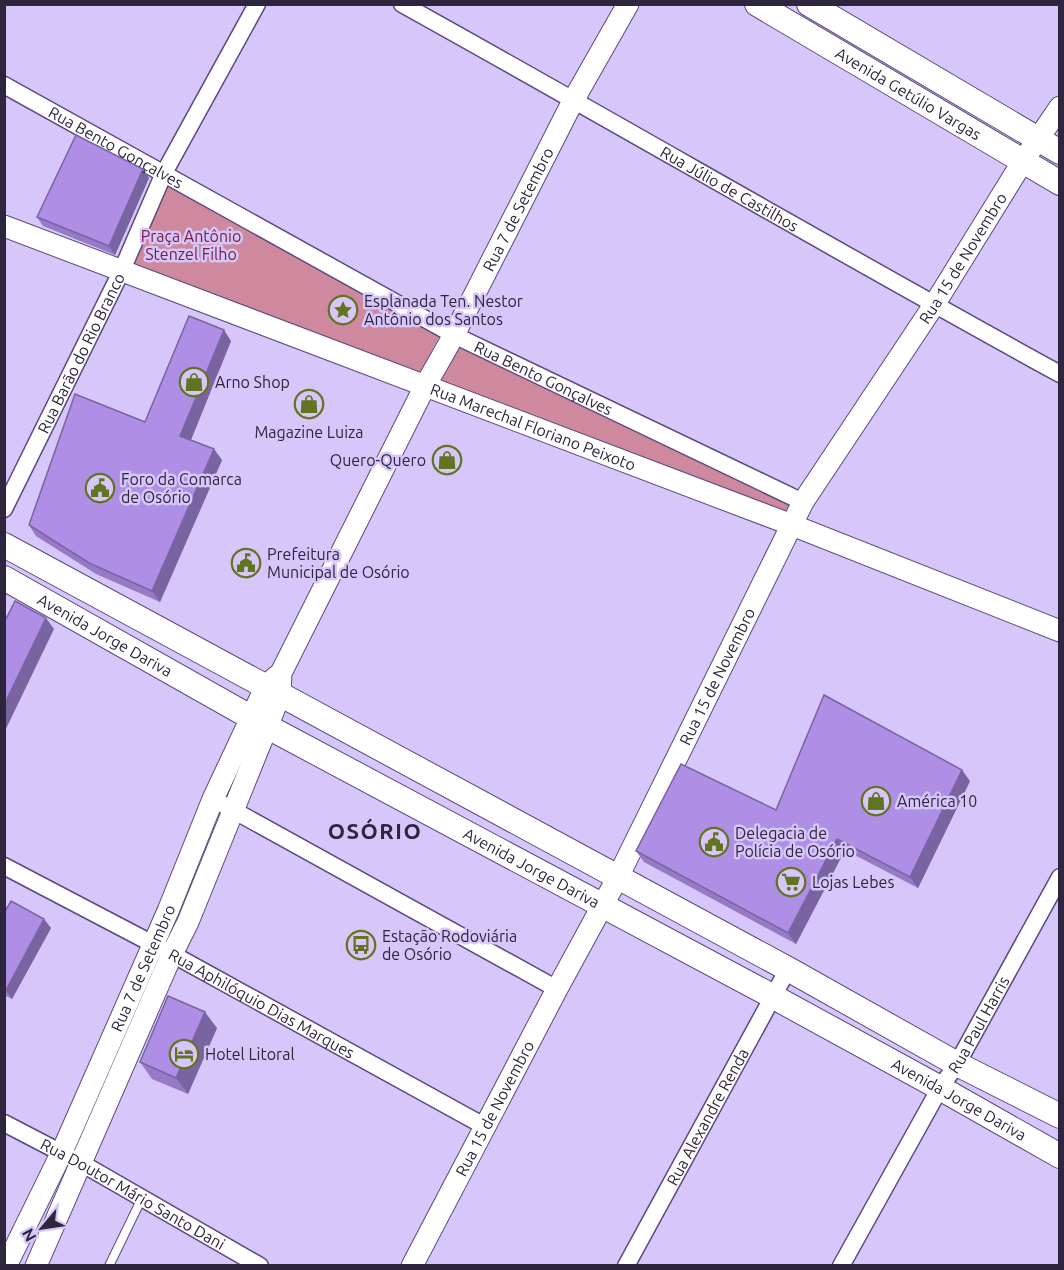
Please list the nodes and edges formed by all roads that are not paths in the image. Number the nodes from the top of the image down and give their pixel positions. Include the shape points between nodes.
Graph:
1 (257, 4) edge
2 (402, 4) edge
3 (628, 4) edge
4 (757, 4) edge
5 (809, 4) edge
6 (4, 85) edge
7 (574, 99) junction
8 (1059, 107) edge
9 (1038, 139) junction
10 (1059, 152) edge
11 (1023, 161) junction
12 (164, 173) junction
13 (1059, 183) edge
14 (4, 226) edge
15 (122, 270) junction
16 (934, 305) junction
17 (454, 335) junction
18 (1059, 374) edge
19 (424, 386) junction
20 (803, 502) junction
21 (4, 509) edge
22 (792, 525) junction
23 (4, 545) edge
24 (4, 578) edge
25 (1059, 631) edge
26 (276, 685) junction
27 (259, 722) junction
28 (213, 799) junction
29 (234, 810) junction
30 (4, 866) edge
31 (618, 877) junction
32 (1059, 877) edge
33 (603, 906) junction
34 (153, 945) junction
35 (172, 954) junction
36 (788, 969) junction
37 (557, 989) junction
38 (772, 996) junction
39 (957, 1064) junction
40 (940, 1088) junction
41 (1059, 1116) edge
42 (4, 1123) edge
43 (486, 1126) junction
44 (61, 1154) junction
45 (1059, 1156) edge
46 (81, 1163) junction
47 (142, 1198) junction
48 (6, 1266) edge
49 (36, 1266) edge
50 (108, 1266) edge
51 (260, 1266) edge
52 (412, 1266) edge
53 (626, 1266) edge
54 (841, 1266) edge

1 - 12 street, Rua Barão do Rio Branco
2 - 7 street, Rua Júlio de Castilhos
3 - 7 street, Rua 7 de Setembro
4 - 11 main road, Avenida Getúlio Vargas
5 - 9 main road, Avenida Getúlio Vargas
6 - 12 street, Rua Bento Gonçalves
7 - 16 street, Rua Júlio de Castilhos
7 - 17 street, Rua 7 de Setembro
8 - 9 street, Rua 15 de Novembro
9 - 10 main road, Avenida Getúlio Vargas
9 - 11 street, Rua 15 de Novembro
11 - 13 main road, Avenida Getúlio Vargas
11 - 16 street, Rua 15 de Novembro
12 - 15 street, Rua Barão do Rio Branco
12 - 17 street, Rua Bento Gonçalves
14 - 15 street, Rua Marechal Floriano Peixoto
15 - 19 street, Rua Marechal Floriano Peixoto
15 - 21 street, Rua Barão do Rio Branco
16 - 18 street, Rua Júlio de Castilhos
16 - 20 street, Rua 15 de Novembro
17 - 19 street, Rua 7 de Setembro
17 - 20 street, Rua Bento Gonçalves
19 - 22 street, Rua Marechal Floriano Peixoto
19 - 26 street, Rua 7 de Setembro
20 - 22 street, Rua 15 de Novembro
22 - 25 street, Rua Marechal Floriano Peixoto
22 - 31 street, Rua 15 de Novembro
23 - 26 main road, Avenida Jorge Dariva
24 - 27 main road, Avenida Jorge Dariva
26 - 27 street, Rua 7 de Setembro
26 - 31 main road, Avenida Jorge Dariva
27 - 28 street, Rua 7 de Setembro
27 - 29 street, Rua 7 de Setembro
27 - 33 main road, Avenida Jorge Dariva
28 - 29 street
28 - 34 street, Rua 7 de Setembro
29 - 35 street, Rua 7 de Setembro
29 - 37 street
30 - 34 street, Rua Aphilóquio Dias Marques
31 - 33 street, Rua 15 de Novembro
31 - 36 main road, Avenida Jorge Dariva
32 - 39 street, Rua Paul Harris
33 - 37 street, Rua 15 de Novembro
33 - 38 main road, Avenida Jorge Dariva
34 - 35 street, Rua Aphilóquio Dias Marques
34 - 44 street, Rua 7 de Setembro
35 - 43 street, Rua Aphilóquio Dias Marques
35 - 46 street, Rua 7 de Setembro
36 - 38 street, Rua Alexandre Renda
36 - 39 main road, Avenida Jorge Dariva
37 - 43 street, Rua 15 de Novembro
38 - 40 main road, Avenida Jorge Dariva
38 - 53 street, Rua Alexandre Renda
39 - 40 street, Rua Paul Harris
39 - 41 main road, Avenida Jorge Dariva
40 - 45 main road, Avenida Jorge Dariva
40 - 54 street, Rua Paul Harris
42 - 44 street, Rua Doutor Mário Santo Dani
43 - 52 street, Rua 15 de Novembro
44 - 46 street, Rua Doutor Mário Santo Dani
44 - 48 street, Rua 7 de Setembro
46 - 47 street, Rua Doutor Mário Santo Dani
46 - 49 street, Rua 7 de Setembro
47 - 50 lane
47 - 51 street, Rua Doutor Mário Santo Dani

